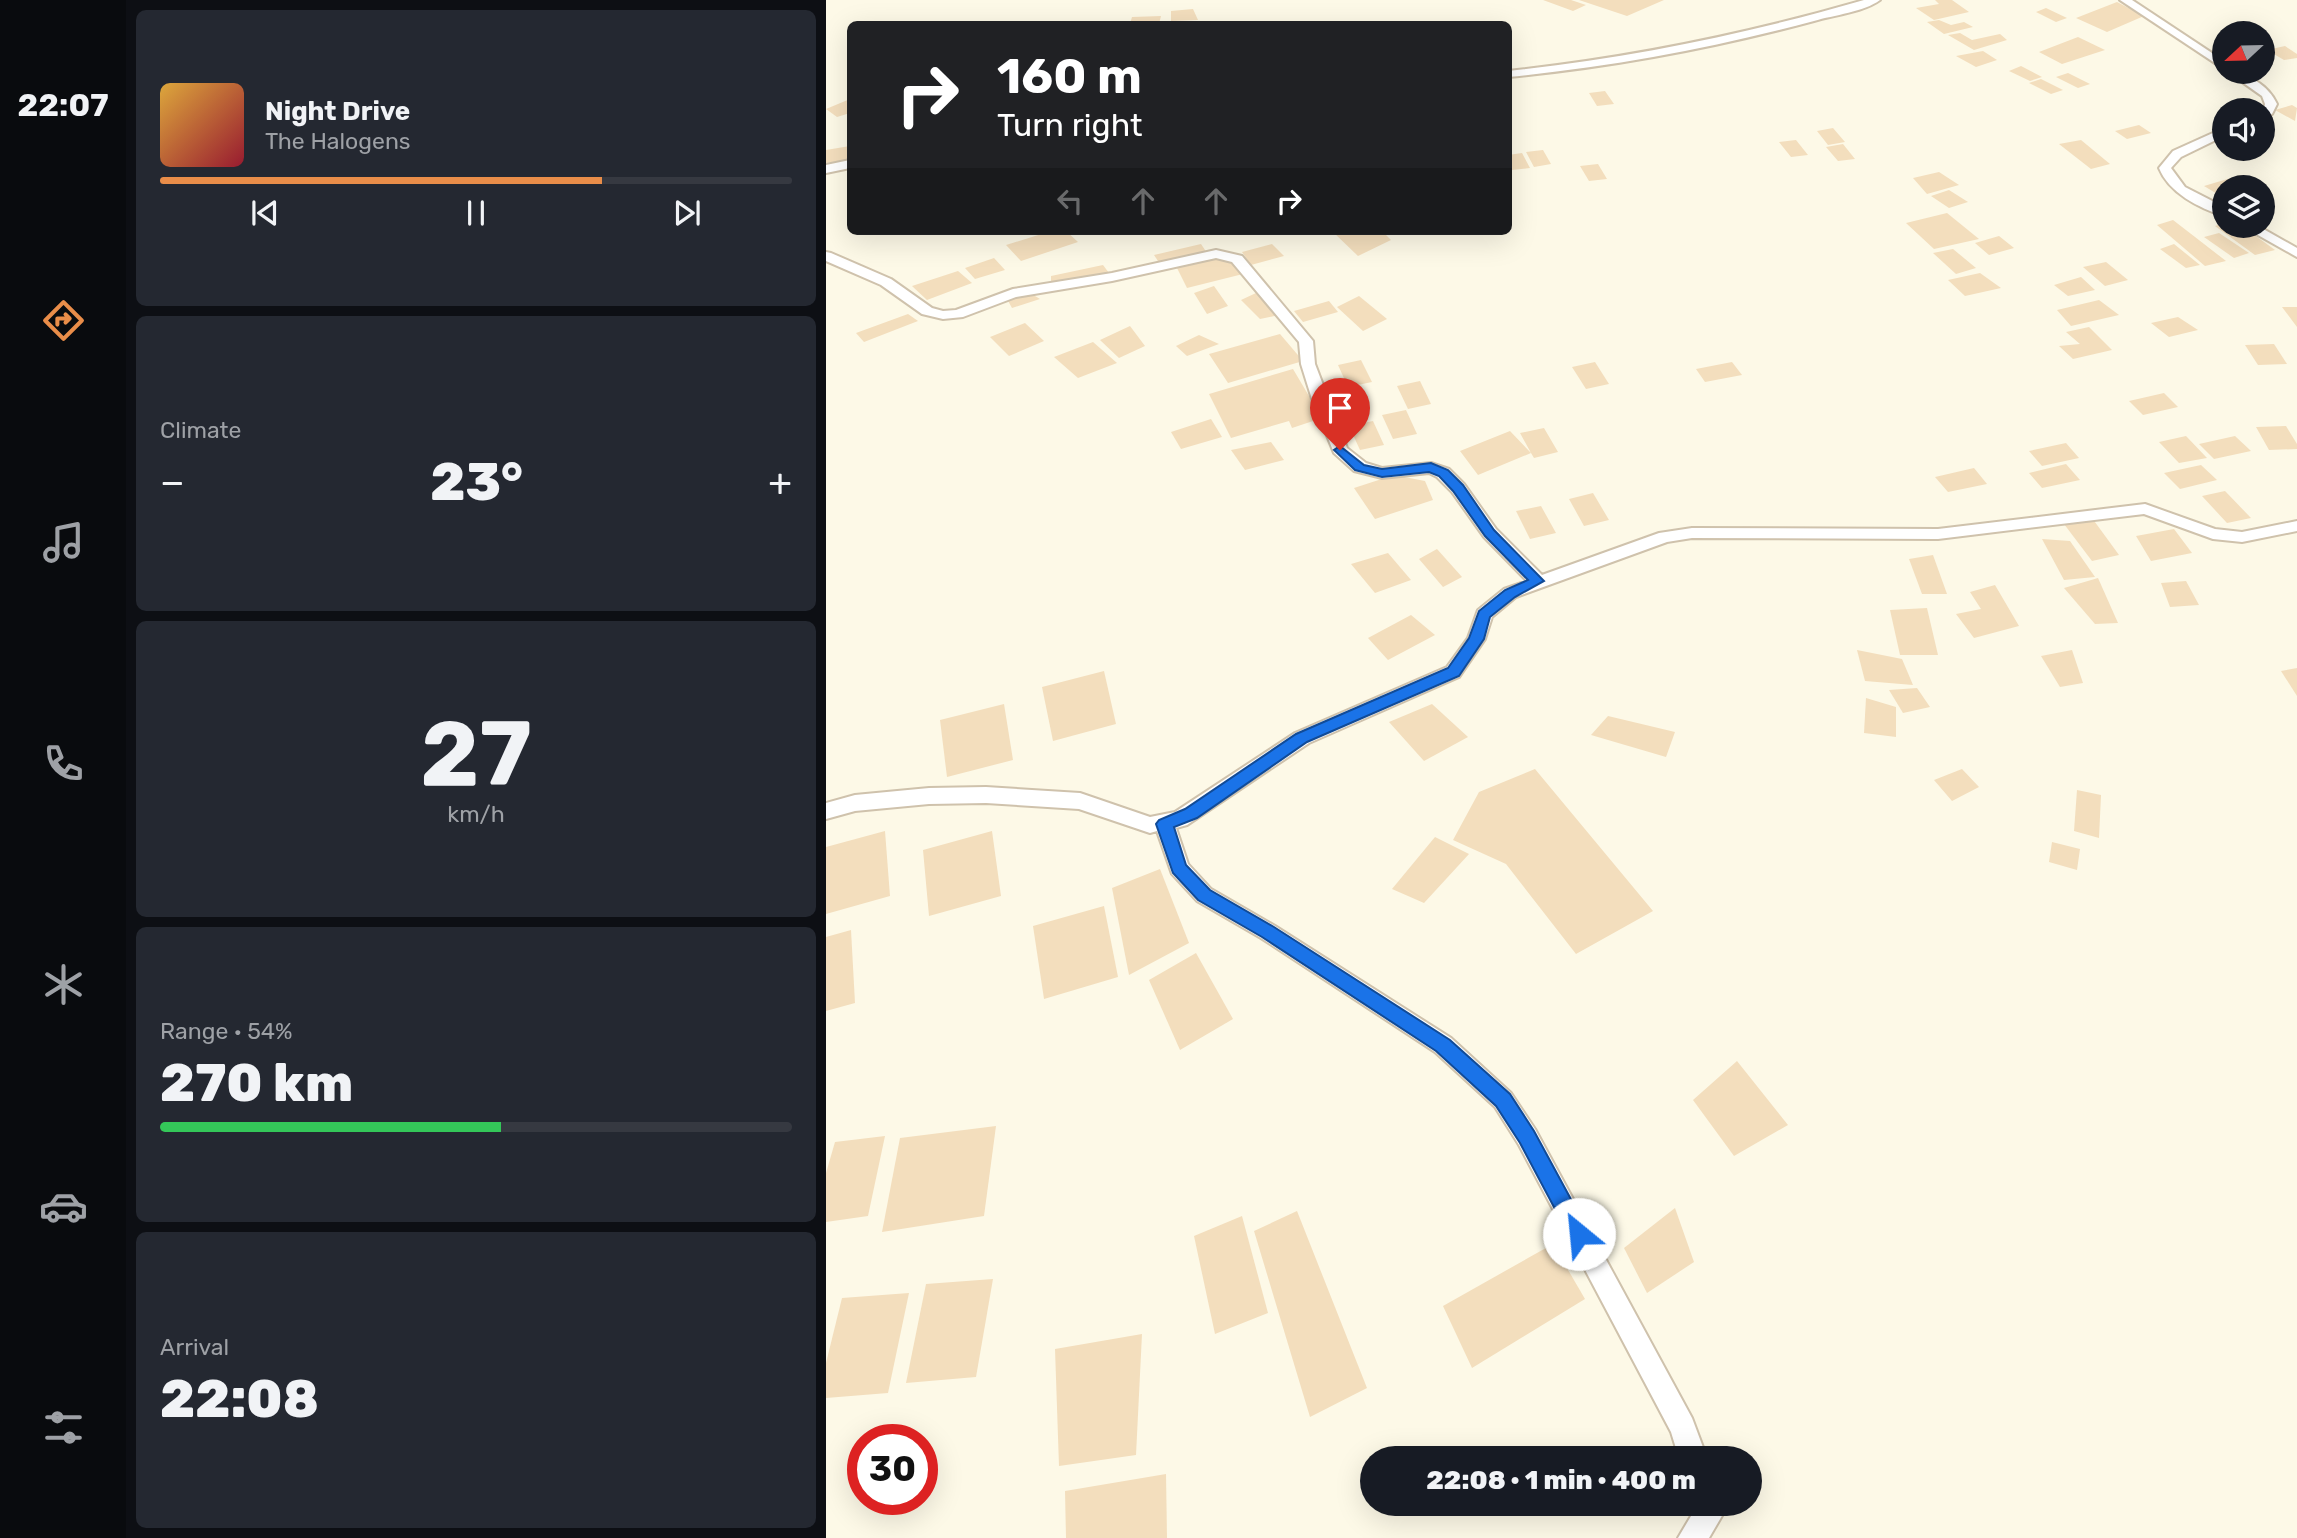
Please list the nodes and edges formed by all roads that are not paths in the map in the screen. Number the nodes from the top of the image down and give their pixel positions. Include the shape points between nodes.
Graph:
1 (1875, 0) edge
2 (2125, 0) edge
3 (2212, 58) edge
4 (1512, 74) edge
5 (2252, 84) edge
6 (2269, 98) edge
7 (2212, 138) edge
8 (847, 165) edge
9 (826, 169) edge
10 (2212, 206) edge
11 (2270, 238) edge
12 (2297, 253) edge
13 (826, 256) edge
14 (2297, 526) edge
15 (1537, 581) junction
16 (826, 811) edge
17 (1165, 824) junction
18 (1689, 1446) edge
19 (1708, 1516) edge
20 (1692, 1538) edge

1 - 4 street via 1701,46
2 - 3 street
5 - 6 street
7 - 10 street via 2178,154 2165,168 2168,178 2183,190
8 - 9 street
11 - 12 street
13 - 15 street via 886,282 927,311 943,315 958,314 1013,293 1216,254 1237,259 1306,341 1308,364 1340,450 1360,467 1382,473 1431,468 1443,473 1490,533
14 - 15 street via 2242,537 2213,534 2145,509 1938,534 1692,533 1665,537
15 - 17 street via 1510,593 1484,614 1476,639 1453,672 1302,738 1191,814
16 - 17 street via 855,803 986,795 1080,801 1150,825
17 - 18 street via 1179,868 1204,895 1443,1045 1503,1100 1527,1137
19 - 20 street

